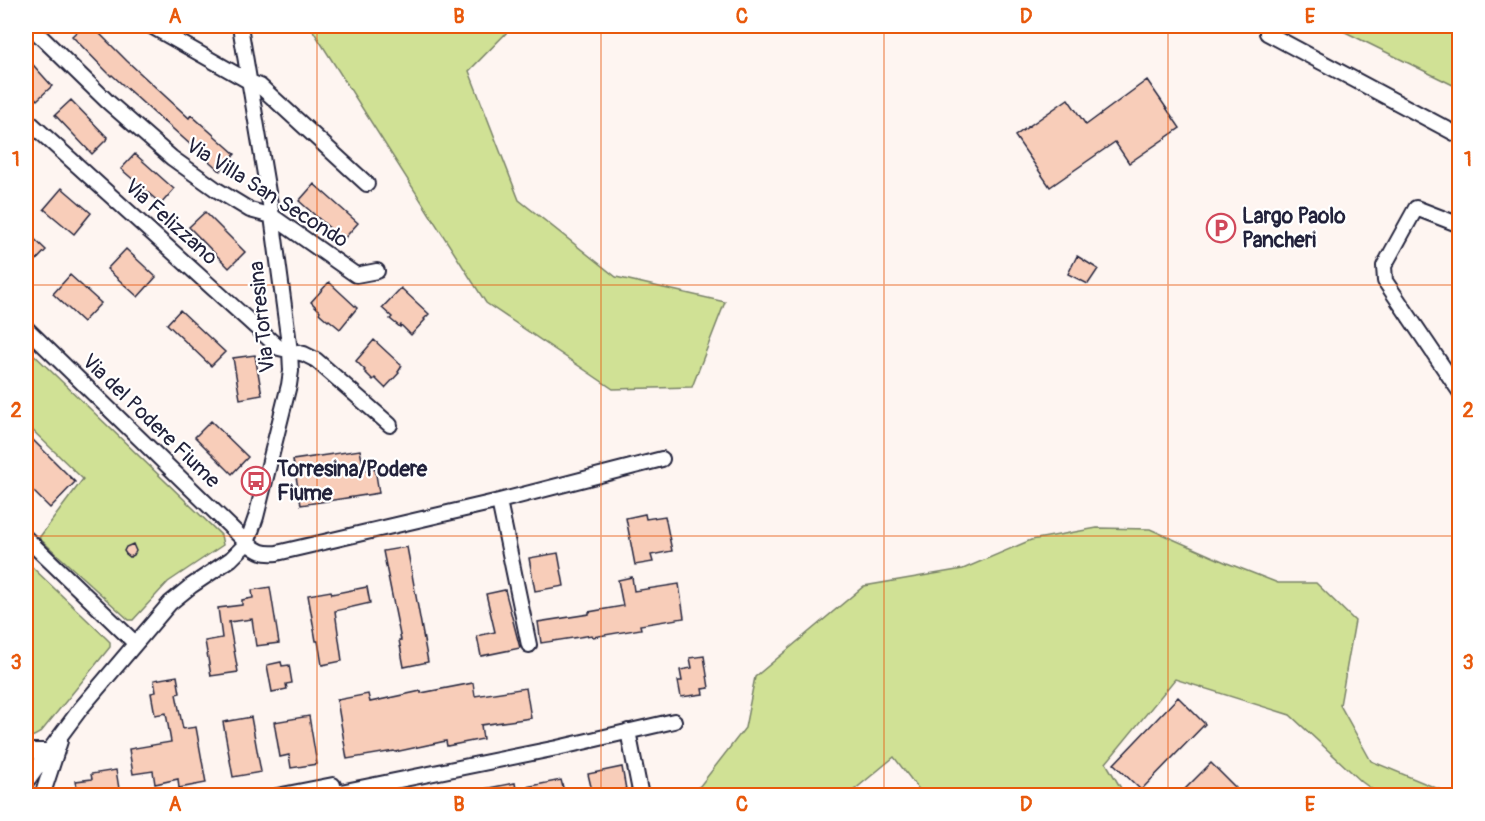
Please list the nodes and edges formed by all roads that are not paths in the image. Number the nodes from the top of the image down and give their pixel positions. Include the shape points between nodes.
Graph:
1 (151, 26) edge
2 (240, 26) edge
3 (36, 32) dead end
4 (1267, 33) dead end
5 (250, 82) junction
6 (26, 119) edge
7 (1460, 136) edge
8 (367, 184) dead end
9 (272, 216) junction
10 (1460, 225) edge
11 (377, 271) dead end
12 (26, 328) edge
13 (290, 351) junction
14 (1460, 392) edge
15 (390, 425) dead end
16 (662, 459) dead end
17 (499, 501) junction
18 (26, 538) edge
19 (247, 543) junction
20 (135, 643) junction
21 (529, 645) dead end
22 (674, 721) dead end
23 (64, 730) junction
24 (628, 731) junction
25 (544, 742) dead end
26 (26, 751) edge
27 (48, 751) junction
28 (26, 782) edge
29 (42, 795) edge
30 (277, 795) edge
31 (321, 795) edge
32 (641, 795) edge

1 - 5 street
2 - 5 street, Via Torresina
3 - 9 street, Via Villa San Secondo via 172,158 250,210
4 - 7 street
5 - 8 street via 260,86
5 - 9 street, Via Torresina
6 - 13 street, Via Felizzano via 279,348
9 - 11 street, Via Villa San Secondo via 356,275
9 - 13 street, Via Torresina
10 - 14 street via 1416,208 1384,266 1385,281
12 - 19 street, Via del Podere Fiume
13 - 15 street, Via Felizzano via 315,360
13 - 19 street, Via Torresina via 289,385
16 - 17 street
17 - 19 street via 277,553 261,552
17 - 21 street
18 - 20 street
19 - 20 street via 237,555 177,597
20 - 23 street
22 - 24 street
23 - 27 street
23 - 29 street
24 - 31 street
24 - 32 street
25 - 30 street
26 - 27 street
27 - 28 street

